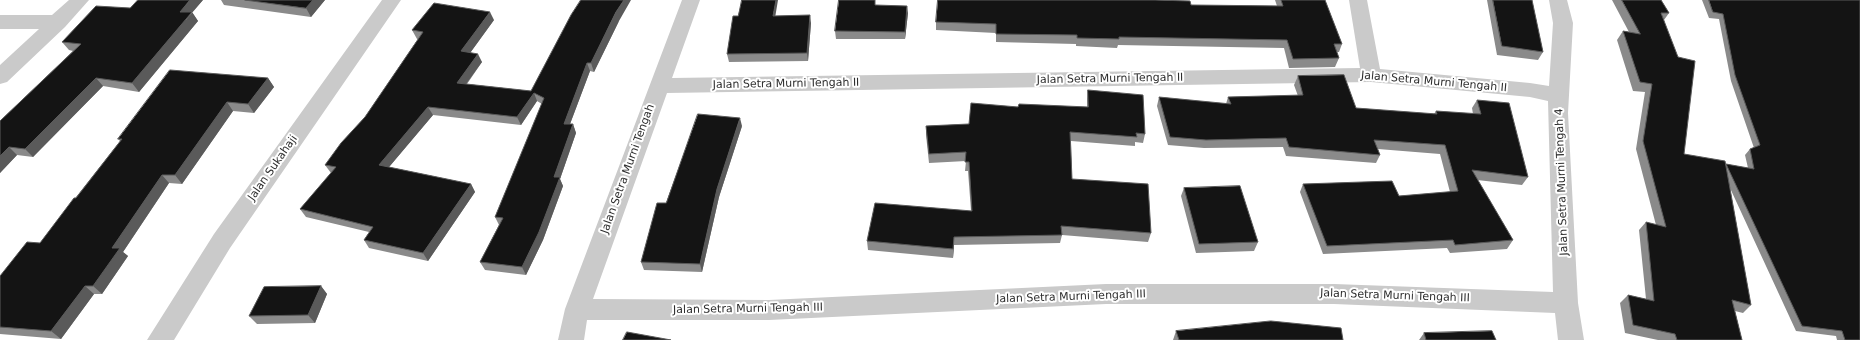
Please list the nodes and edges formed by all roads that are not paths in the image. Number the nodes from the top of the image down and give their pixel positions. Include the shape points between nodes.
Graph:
1 (80, 0) edge
2 (392, 0) edge
3 (691, 0) edge
4 (1358, 0) edge
5 (1558, 0) edge
6 (0, 22) edge
7 (58, 22) junction
8 (1371, 75) junction
9 (0, 77) edge
10 (659, 86) junction
11 (1560, 96) junction
12 (1566, 303) junction
13 (577, 309) junction
14 (160, 340) edge
15 (571, 340) edge
16 (1570, 340) edge

1 - 7 street
2 - 14 street, Jalan Sukahaji via 222,241
3 - 10 street, Jalan Setra Murni Tengah
4 - 8 street
5 - 11 street, Jalan Setra Murni Tengah 4 via 1563,23
6 - 7 street
7 - 9 street
8 - 10 street, Jalan Setra Murni Tengah II
8 - 11 street, Jalan Setra Murni Tengah II via 1530,90
10 - 13 street, Jalan Setra Murni Tengah
11 - 12 street, Jalan Setra Murni Tengah 4 via 1558,113
12 - 13 street, Jalan Setra Murni Tengah III via 1334,294 1106,294 769,310
12 - 16 street, Jalan Setra Murni Tengah 4
13 - 15 street, Jalan Setra Murni Tengah

